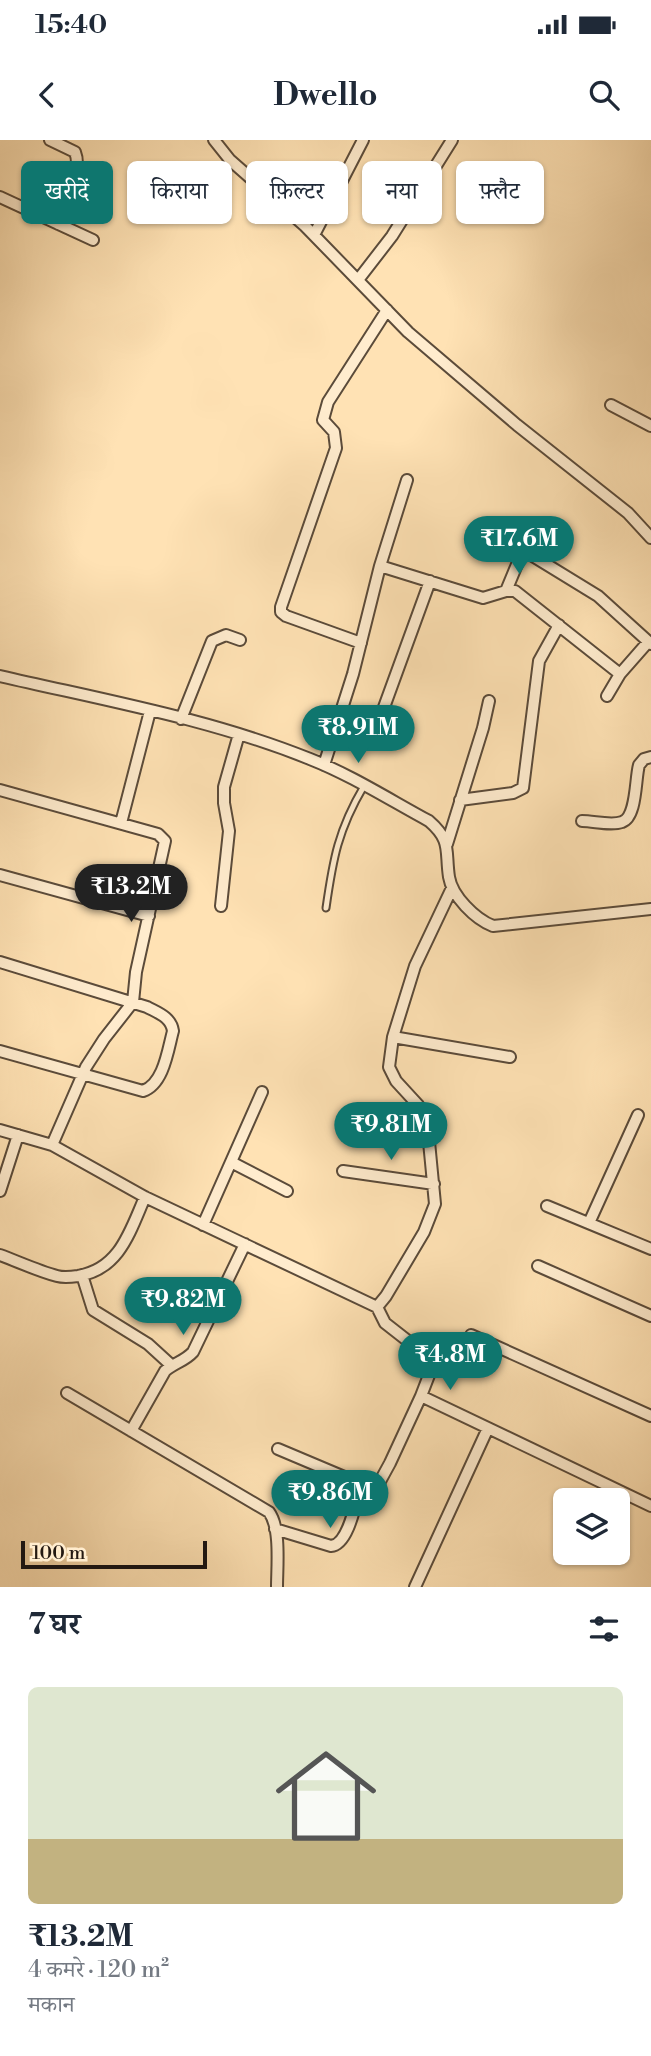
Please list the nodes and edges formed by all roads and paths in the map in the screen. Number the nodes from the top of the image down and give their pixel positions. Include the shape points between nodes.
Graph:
1 (50, 140) edge
2 (214, 140) edge
3 (228, 140) edge
4 (363, 140) edge
5 (452, 140) edge
6 (223, 151) junction
7 (78, 161) edge
8 (0, 197) edge
9 (21, 207) edge
10 (58, 224) edge
11 (314, 235) junction
12 (93, 240) dead end
13 (358, 281) junction
14 (387, 310) junction
15 (611, 405) dead end
16 (651, 426) edge
17 (407, 480) dead end
18 (530, 526) dead end
19 (651, 538) edge
20 (523, 550) junction
21 (380, 566) junction
22 (429, 581) junction
23 (506, 591) junction
24 (559, 625) junction
25 (240, 640) dead end
26 (361, 643) junction
27 (650, 643) edge
28 (620, 674) junction
29 (0, 676) edge
30 (607, 696) dead end
31 (489, 701) dead end
32 (383, 710) dead end
33 (150, 711) junction
34 (181, 719) junction
35 (239, 734) junction
36 (651, 757) edge
37 (324, 765) junction
38 (363, 786) junction
39 (0, 790) edge
40 (460, 800) junction
41 (582, 821) dead end
42 (121, 822) junction
43 (447, 844) junction
44 (0, 875) edge
45 (452, 888) junction
46 (220, 905) dead end
47 (326, 908) dead end
48 (651, 909) edge
49 (149, 916) junction
50 (0, 962) edge
51 (132, 1002) junction
52 (393, 1037) junction
53 (0, 1051) edge
54 (510, 1057) dead end
55 (83, 1074) junction
56 (262, 1092) dead end
57 (638, 1115) dead end
58 (0, 1130) edge
59 (18, 1135) junction
60 (52, 1145) junction
61 (231, 1162) junction
62 (343, 1171) dead end
63 (434, 1184) junction
64 (0, 1191) edge
65 (287, 1191) dead end
66 (145, 1197) junction
67 (547, 1206) dead end
68 (589, 1223) junction
69 (203, 1225) junction
70 (245, 1244) junction
71 (651, 1249) edge
72 (0, 1255) edge
73 (538, 1266) dead end
74 (82, 1275) junction
75 (377, 1307) junction
76 (651, 1316) edge
77 (471, 1335) dead end
78 (171, 1365) junction
79 (67, 1393) dead end
80 (421, 1396) junction
81 (651, 1416) edge
82 (488, 1428) junction
83 (131, 1431) junction
84 (278, 1449) dead end
85 (361, 1485) junction
86 (651, 1506) edge
87 (275, 1529) junction
88 (277, 1587) edge
89 (415, 1587) edge

1 - 7 street via 75,152
2 - 6 street
3 - 6 street
4 - 11 street
5 - 13 street
6 - 11 street
8 - 9 street
10 - 12 street
11 - 13 street
13 - 14 street
14 - 19 street via 517,425 628,513
14 - 26 street via 328,402 323,420 334,432 336,448 281,607 286,616
15 - 16 street
17 - 21 street
18 - 20 street
20 - 23 street
20 - 27 street via 598,596
21 - 22 street
21 - 26 street
22 - 23 street via 483,598
22 - 32 street
23 - 24 street via 521,594
24 - 28 street
24 - 40 street via 539,661 523,788
25 - 34 street via 226,635 212,641
26 - 37 street
27 - 28 street
28 - 30 street
29 - 33 street
31 - 40 street
33 - 34 street
33 - 42 street
34 - 35 street
35 - 37 street
35 - 46 street via 224,788 229,831
36 - 41 street via 639,765 632,810 626,819 618,823
37 - 38 street
38 - 43 street via 429,821
38 - 47 lane via 339,837
39 - 42 street
40 - 43 street
42 - 49 street via 158,834 165,841
43 - 45 street
44 - 49 street
45 - 48 street via 483,922 493,926
45 - 52 street via 415,966
49 - 51 street
50 - 51 street
51 - 55 street
51 - 55 street via 172,1023 157,1081 143,1091
52 - 54 street
52 - 63 street via 390,1067 427,1121
53 - 55 street
55 - 60 street
56 - 61 street
57 - 68 street
58 - 59 street
59 - 60 street
59 - 64 street
60 - 66 street
61 - 65 street
61 - 69 street
62 - 63 street
63 - 75 street via 435,1204 427,1226
66 - 69 street
66 - 74 street via 112,1260
67 - 68 street
68 - 71 street
69 - 70 street
70 - 75 street
70 - 78 street via 193,1352
72 - 74 street via 57,1276
73 - 76 street
74 - 78 street via 93,1310 148,1344
75 - 80 street via 385,1324 431,1359
77 - 81 street
78 - 83 street
79 - 83 street
80 - 82 street
80 - 85 street via 382,1481
82 - 86 street
82 - 89 street
83 - 87 street via 269,1512
84 - 85 street
85 - 87 street via 347,1531 337,1546
87 - 88 street

